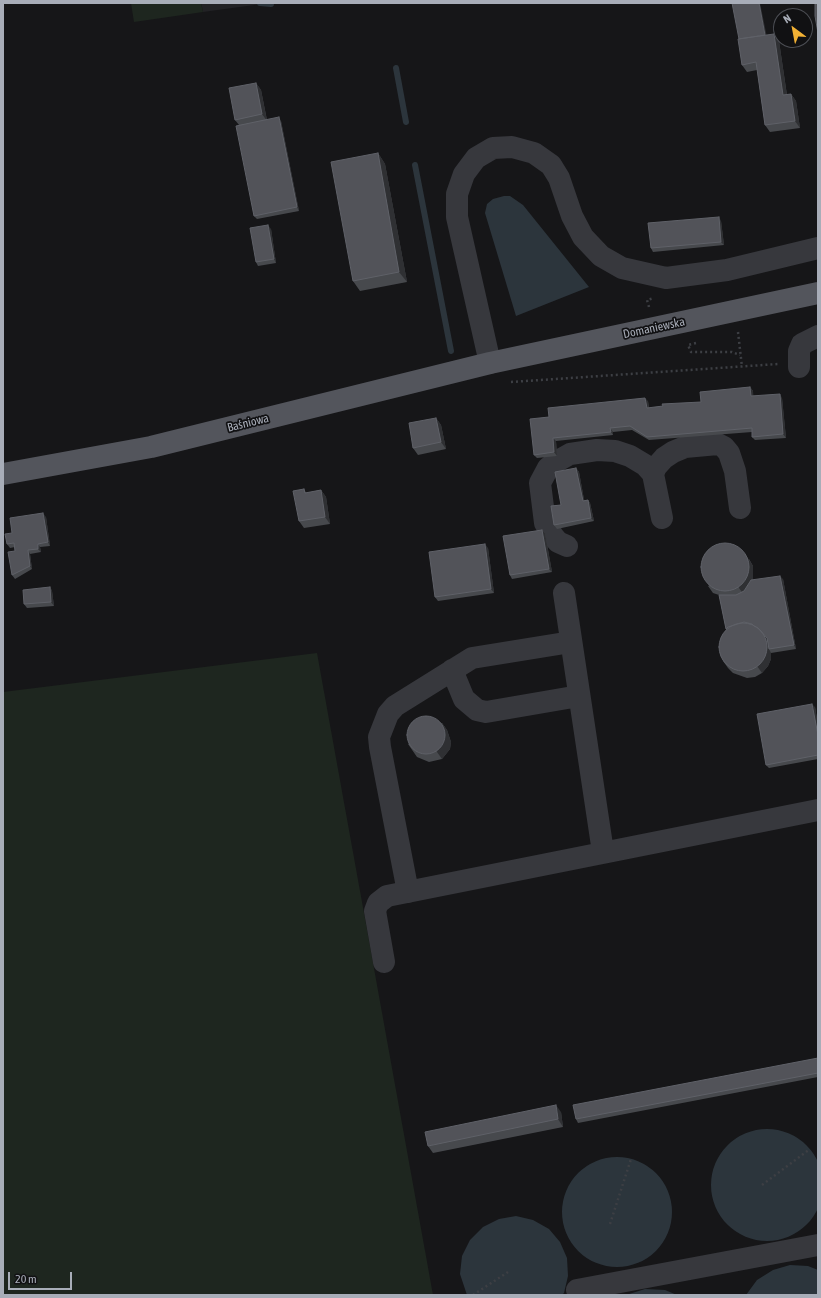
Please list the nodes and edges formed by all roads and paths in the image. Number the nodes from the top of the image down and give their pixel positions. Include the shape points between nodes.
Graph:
1 (818, 248) edge
2 (818, 293) edge
3 (737, 325) dead end
4 (818, 336) edge
5 (702, 341) dead end
6 (740, 355) junction
7 (490, 363) junction
8 (800, 365) joint
9 (742, 367) junction
10 (508, 382) dead end
11 (3, 474) edge
12 (653, 474) junction
13 (740, 508) dead end
14 (662, 518) dead end
15 (567, 546) dead end
16 (564, 593) dead end
17 (571, 642) junction
18 (452, 670) junction
19 (579, 696) junction
20 (818, 810) edge
21 (603, 852) junction
22 (408, 892) junction
23 (384, 962) dead end
24 (810, 1149) dead end
25 (631, 1159) dead end
26 (762, 1185) dead end
27 (610, 1224) dead end
28 (818, 1245) edge
29 (508, 1272) dead end
30 (577, 1290) dead end
31 (473, 1295) edge

1 - 7 lane via 727,270 666,278 622,268 601,256 583,237 572,216 559,178 550,165 534,153 512,147 493,148 476,158 464,174 457,194 457,217
2 - 7 main road, Domaniewska
3 - 6 path
4 - 8 lane via 802,344 799,351
5 - 6 path via 688,345 691,352 732,352
6 - 9 path
7 - 11 main road, Baśniowa via 151,447
8 - 9 path
9 - 10 path
12 - 13 lane via 656,467 673,452 685,447 718,444 729,453 735,471
12 - 14 lane
12 - 15 lane via 645,465 615,451 597,450 570,454 548,468 540,483 545,523 552,536
16 - 17 lane
17 - 18 lane via 483,655 472,658
17 - 19 lane
18 - 19 lane via 464,699 477,710 486,712
18 - 22 lane via 395,706 388,714 379,737
19 - 21 lane
20 - 21 lane
21 - 22 lane
22 - 23 lane via 387,896 378,903 374,911
24 - 26 path
25 - 27 path
28 - 30 lane
29 - 31 path

